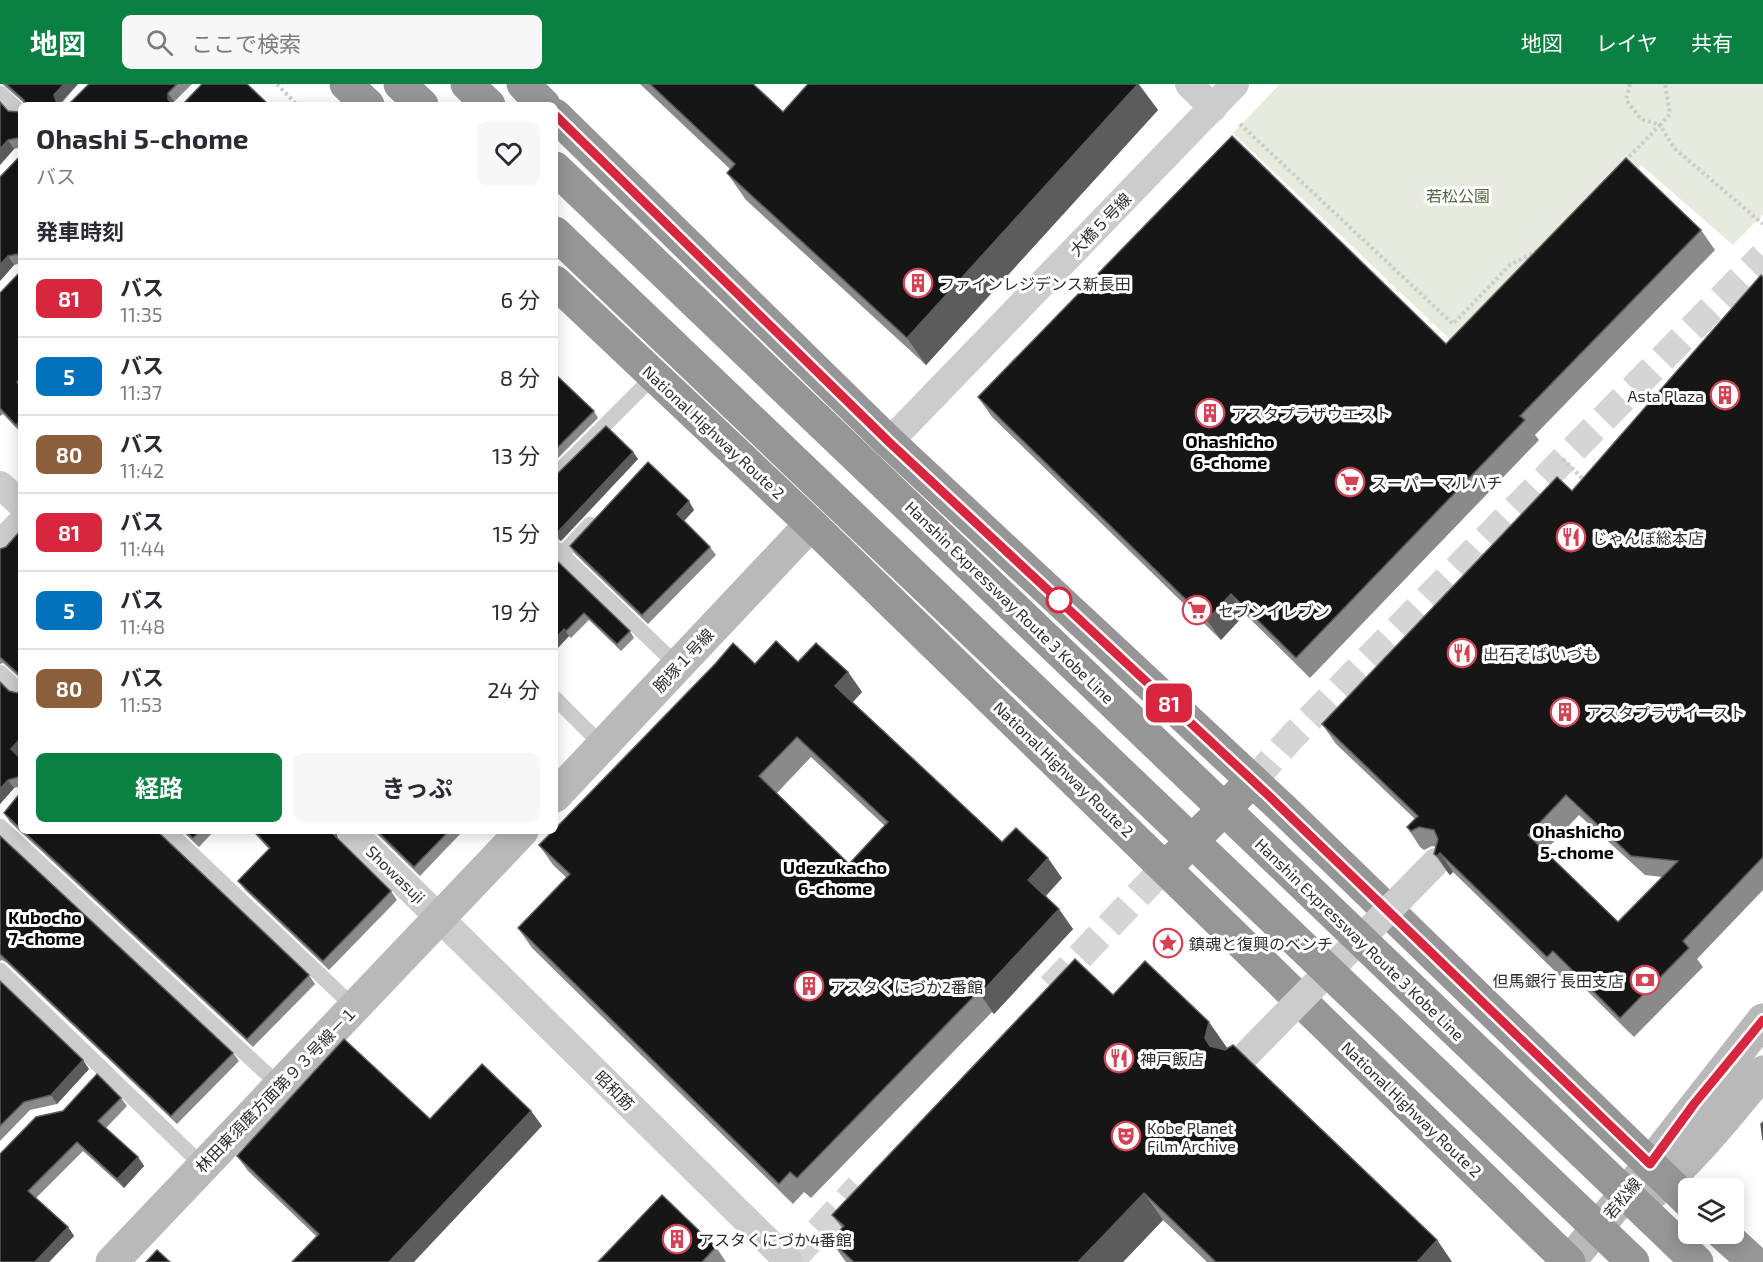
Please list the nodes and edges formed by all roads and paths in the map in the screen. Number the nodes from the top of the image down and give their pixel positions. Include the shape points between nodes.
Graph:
1 (277, 84) edge
2 (346, 84) edge
3 (400, 84) edge
4 (467, 84) edge
5 (523, 84) edge
6 (1189, 84) edge
7 (1235, 84) edge
8 (1630, 84) edge
9 (1665, 84) edge
10 (0, 93) edge
11 (294, 102) edge
12 (365, 102) edge
13 (419, 102) edge
14 (486, 102) edge
15 (541, 102) edge
16 (18, 109) edge
17 (1223, 112) junction
18 (558, 118) edge
19 (1660, 125) junction
20 (1621, 166) edge
21 (558, 171) edge
22 (1763, 224) edge
23 (558, 235) edge
24 (1542, 248) edge
25 (558, 285) edge
26 (654, 376) junction
27 (889, 442) junction
28 (560, 457) edge
29 (1563, 459) dead end
30 (1588, 484) edge
31 (0, 485) edge
32 (18, 501) edge
33 (600, 513) edge
34 (812, 524) junction
35 (18, 526) edge
36 (0, 544) edge
37 (558, 551) edge
38 (678, 666) junction
39 (0, 672) edge
40 (18, 689) edge
41 (558, 701) edge
42 (602, 745) junction
43 (1253, 781) junction
44 (558, 793) edge
45 (0, 826) edge
46 (171, 834) edge
47 (354, 834) edge
48 (519, 834) edge
49 (1436, 862) edge
50 (1165, 867) junction
51 (441, 917) junction
52 (1, 973) edge
53 (354, 1007) junction
54 (1763, 1020) edge
55 (1240, 1061) edge
56 (1763, 1072) edge
57 (280, 1086) junction
58 (203, 1166) junction
59 (1669, 1183) edge
60 (1734, 1244) edge
61 (112, 1262) edge
62 (789, 1262) edge
63 (1569, 1262) edge
64 (1633, 1262) edge
65 (1697, 1262) edge
66 (1754, 1262) edge

1 - 11 path
2 - 12 highway
3 - 13 highway
4 - 14 highway
5 - 15 highway
6 - 17 street
7 - 17 street, 大橋５号線
8 - 19 path via 1626,99 1641,119
9 - 19 path via 1670,114
10 - 16 lane
17 - 24 path via 1453,324 1509,265
17 - 27 street, 大橋５号線
18 - 27 highway
19 - 20 path
19 - 22 path via 1674,148
21 - 65 highway, Hanshin Expressway Route 3 Kobe Line, bridge
23 - 64 highway, bridge
25 - 26 highway, National Highway Route 2
26 - 28 lane
26 - 34 highway, National Highway Route 2
27 - 43 highway
29 - 30 path
31 - 32 street
33 - 37 lane
34 - 38 street, 腕塚１号線
34 - 50 highway, National Highway Route 2
35 - 36 street
37 - 38 lane
38 - 42 street, 腕塚１号線
39 - 40 lane
41 - 42 lane
42 - 44 street, 腕塚１号線
43 - 50 highway
43 - 59 highway
45 - 57 lane
46 - 53 lane
47 - 51 street, Showasuji
48 - 51 street
49 - 55 street, bridge
50 - 63 highway, National Highway Route 2
51 - 53 street, 林田東須磨方面第９３号線－１
51 - 62 street, 昭和筋
52 - 58 lane via 98,1073
53 - 57 street, 林田東須磨方面第９３号線－１
54 - 59 street, 若松線
56 - 59 street, 若松線
57 - 58 street, 林田東須磨方面第９３号線－１
58 - 61 street, 林田東須磨方面第９３号線－１
59 - 63 street, 若松線
60 - 66 highway

